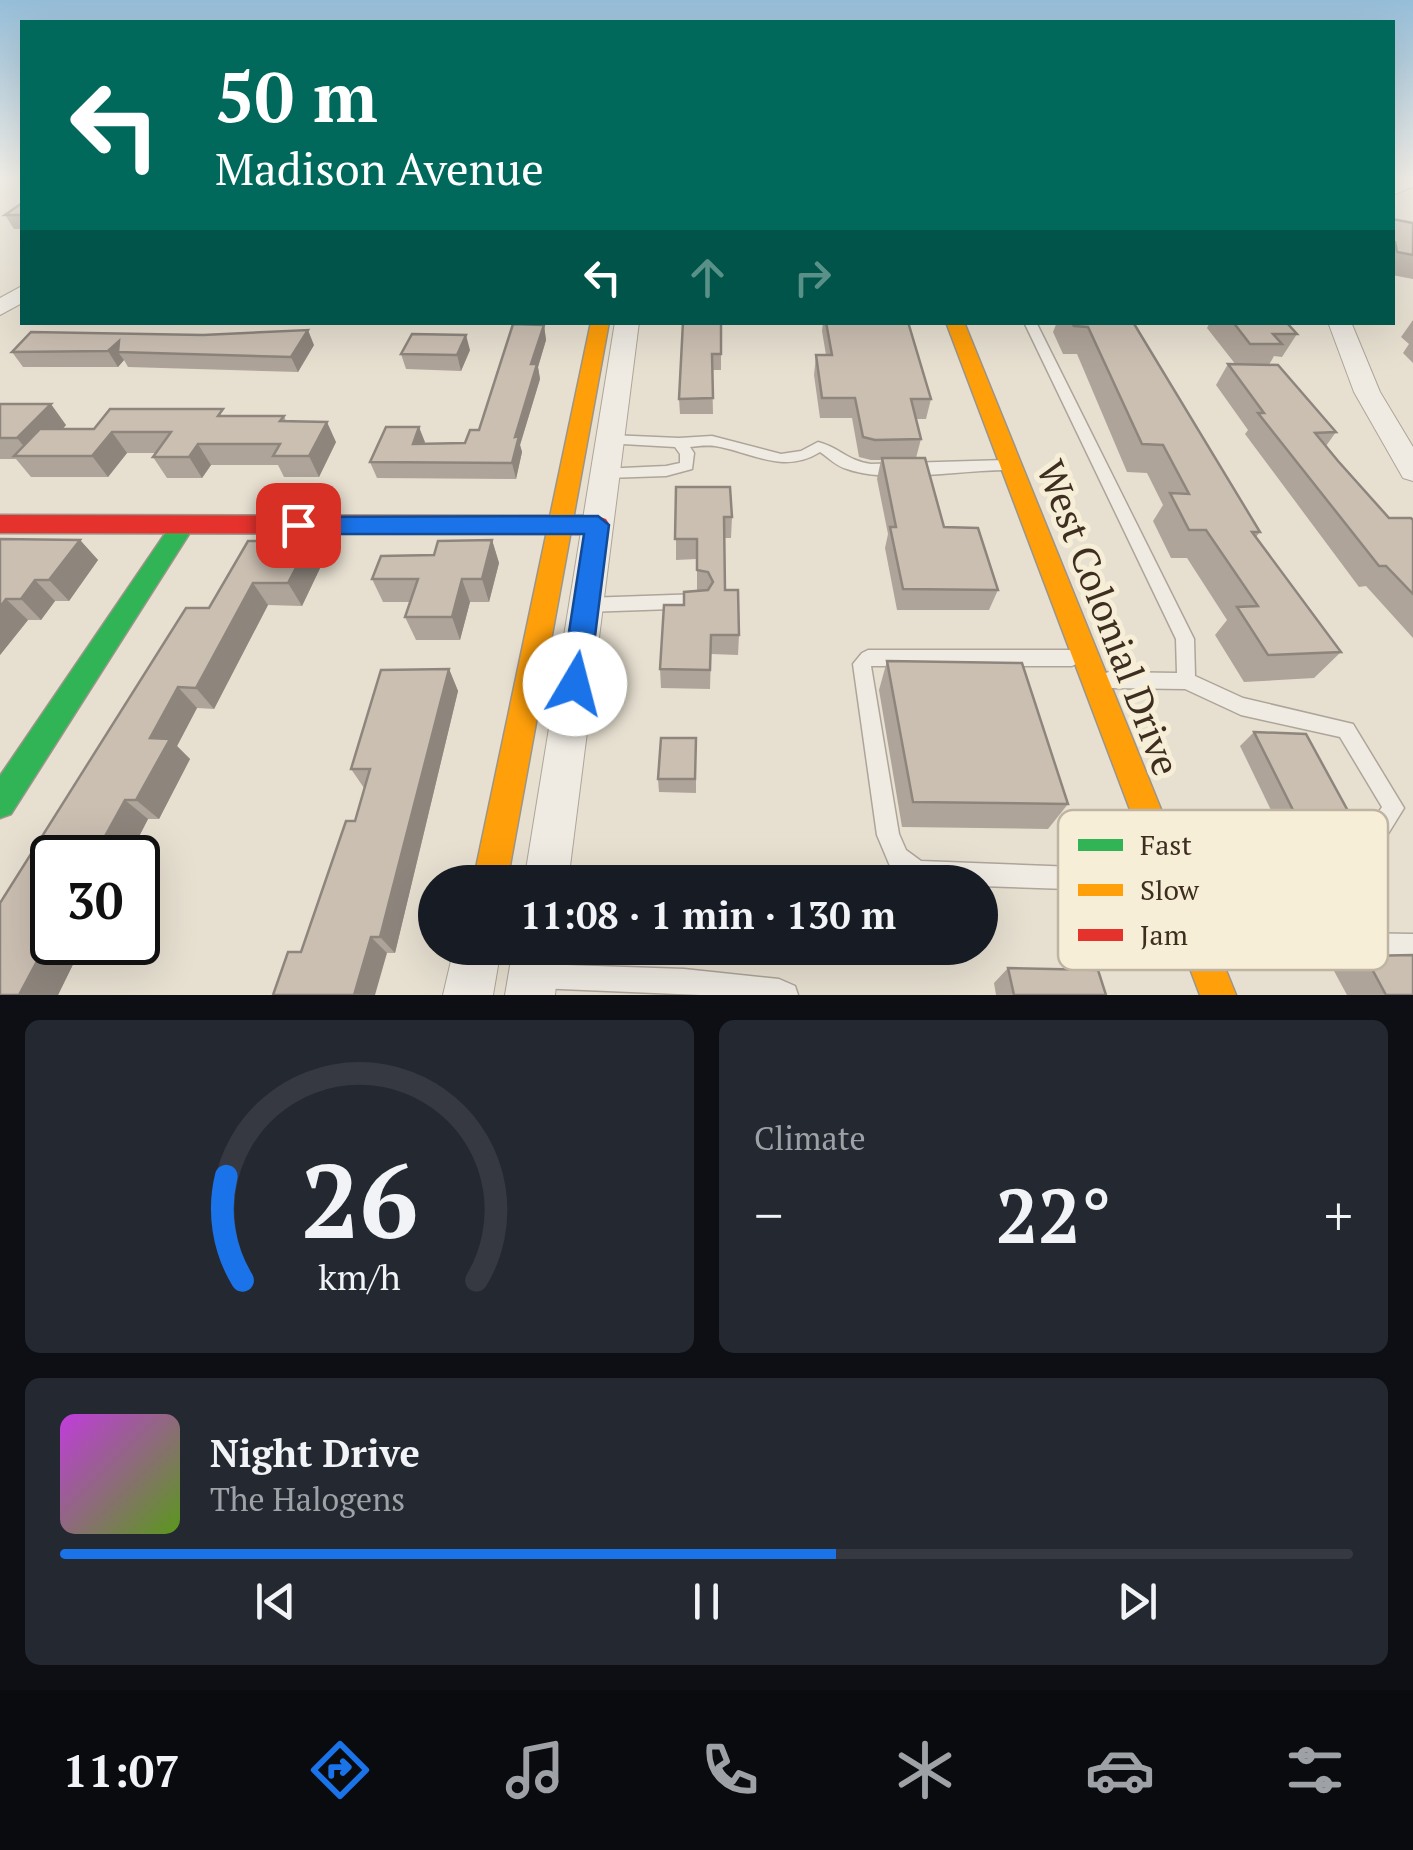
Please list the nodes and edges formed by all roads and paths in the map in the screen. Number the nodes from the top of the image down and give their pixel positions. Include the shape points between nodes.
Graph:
1 (20, 294) edge
2 (0, 310) edge
3 (599, 325) edge
4 (628, 325) edge
5 (956, 325) edge
6 (1031, 325) edge
7 (1340, 325) edge
8 (680, 443) junction
9 (608, 457) junction
10 (1010, 466) junction
11 (1413, 471) edge
12 (0, 524) edge
13 (183, 525) junction
14 (560, 525) junction
15 (598, 525) junction
16 (702, 602) edge
17 (586, 606) junction
18 (1090, 669) junction
19 (1186, 682) junction
20 (0, 803) edge
21 (1146, 810) edge
22 (1388, 817) edge
23 (493, 865) edge
24 (548, 865) edge
25 (1058, 880) edge
26 (1388, 946) edge
27 (1413, 946) edge
28 (474, 965) edge
29 (1208, 970) edge
30 (533, 973) edge
31 (468, 995) edge
32 (786, 995) edge
33 (1218, 995) edge

1 - 2 street
3 - 14 main road
4 - 9 street
5 - 10 main road, West Colonial Drive
6 - 19 lane via 1185,639
7 - 11 street via 1367,392
8 - 9 lane
8 - 9 lane via 687,453 680,470
8 - 10 lane via 712,441 781,459 827,448 849,466
9 - 15 street
10 - 18 main road, West Colonial Drive
12 - 13 main road
13 - 14 main road
13 - 20 main road
14 - 15 main road
14 - 23 main road
15 - 17 street
16 - 17 lane
17 - 24 street
18 - 19 lane
18 - 21 main road, West Colonial Drive
18 - 25 lane via 868,658 862,664 888,835 898,858 917,872
19 - 22 lane via 1241,706 1346,730 1394,808
26 - 27 lane
28 - 31 street
29 - 33 main road, West Colonial Drive
30 - 32 lane via 684,981

